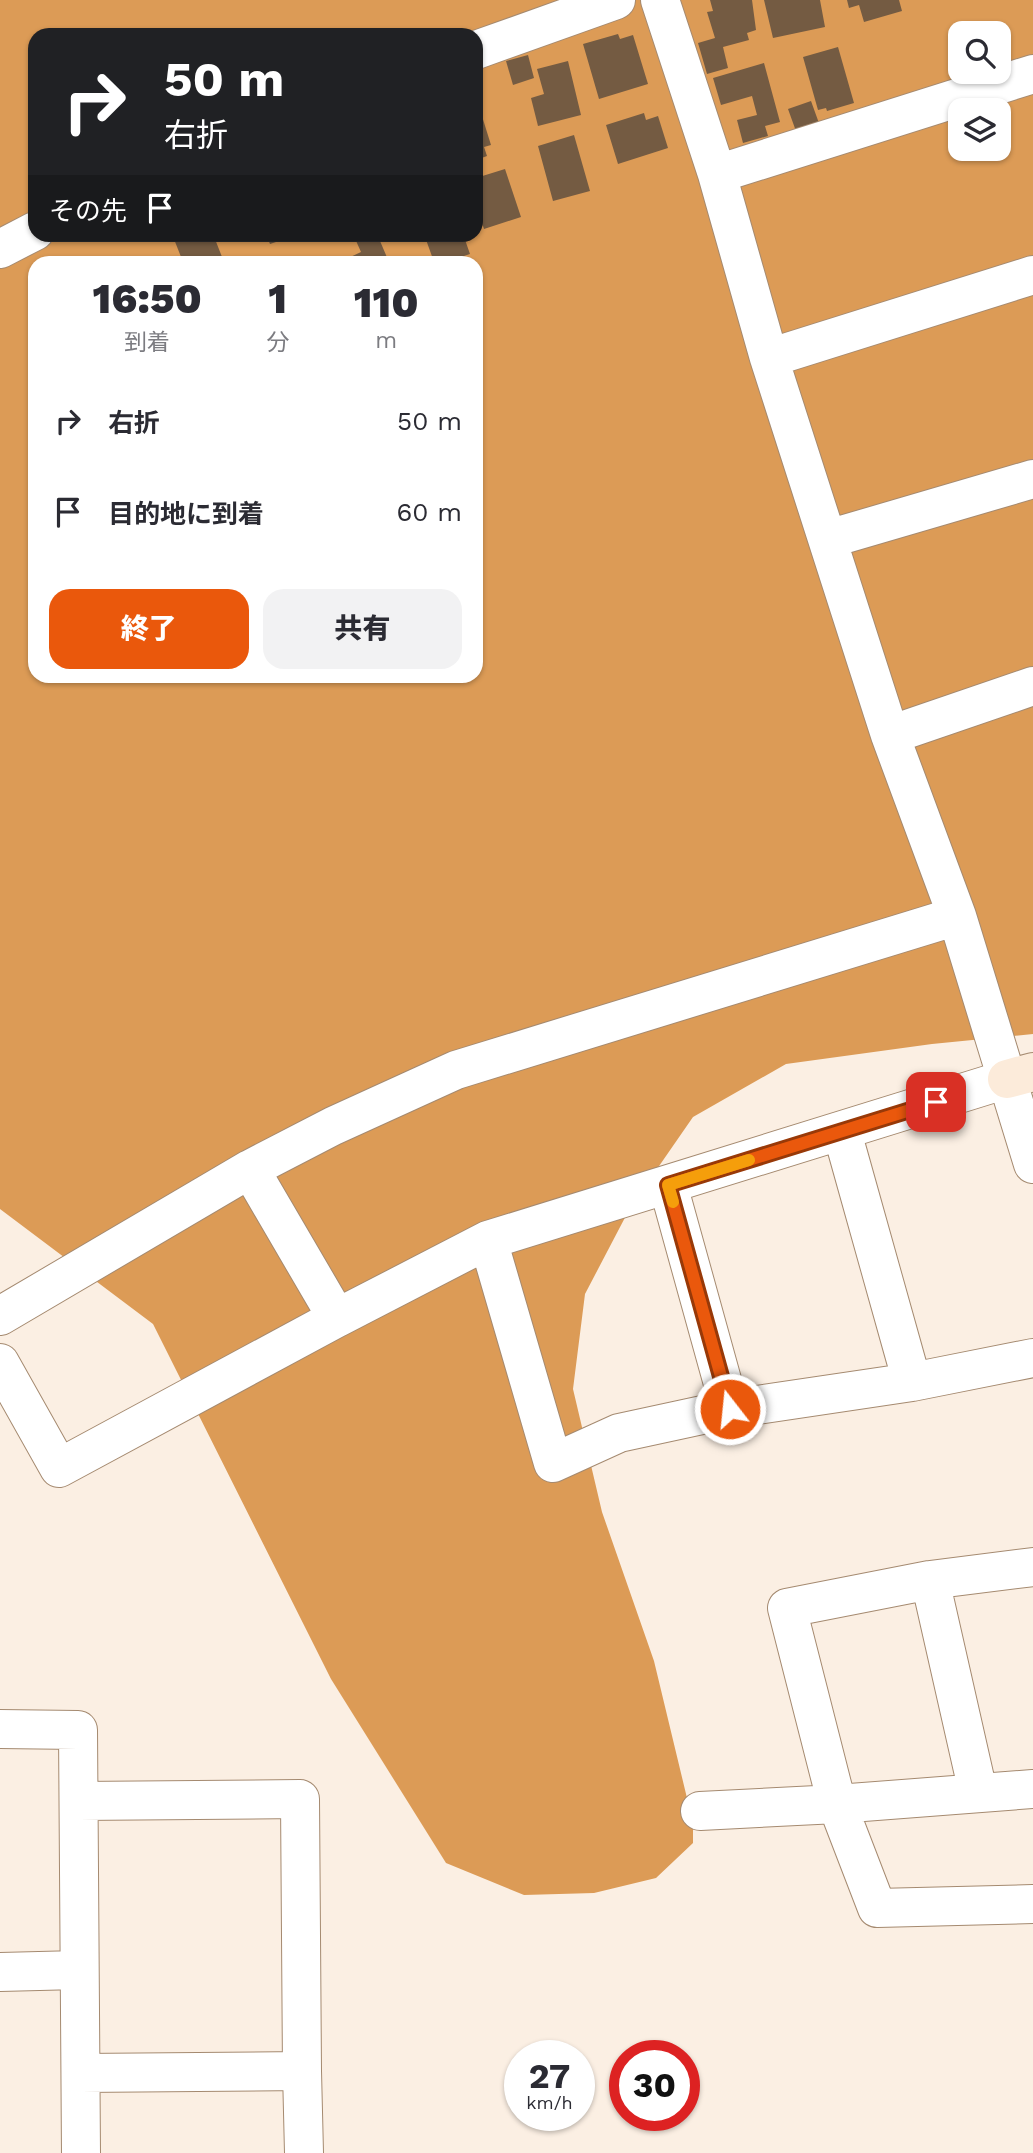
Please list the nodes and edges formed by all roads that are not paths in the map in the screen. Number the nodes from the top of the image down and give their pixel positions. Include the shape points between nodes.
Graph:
1 (615, 0) edge
2 (660, 0) edge
3 (483, 47) edge
4 (1033, 75) edge
5 (717, 174) junction
6 (28, 235) edge
7 (0, 249) edge
8 (1033, 275) edge
9 (768, 358) junction
10 (1033, 479) edge
11 (828, 539) junction
12 (1033, 685) edge
13 (890, 735) junction
14 (957, 915) junction
15 (1020, 1075) edge
16 (842, 1132) junction
17 (1033, 1164) edge
18 (250, 1169) junction
19 (668, 1185) junction
20 (488, 1240) junction
21 (0, 1316) edge
22 (337, 1318) junction
23 (1033, 1358) edge
24 (0, 1363) edge
25 (912, 1382) junction
26 (730, 1409) junction
27 (1033, 1567) edge
28 (930, 1580) junction
29 (0, 1729) edge
30 (1033, 1789) edge
31 (978, 1792) junction
32 (79, 1801) junction
33 (837, 1804) junction
34 (700, 1811) dead end
35 (1033, 1904) edge
36 (78, 1970) junction
37 (0, 1972) edge
38 (302, 2071) junction
39 (81, 2073) junction
40 (81, 2153) edge
41 (304, 2153) edge

1 - 3 street
2 - 5 street
4 - 5 street
5 - 9 street
6 - 7 street
8 - 9 street
9 - 11 street
10 - 11 street
11 - 13 street
12 - 13 street
13 - 14 street
14 - 15 street
14 - 18 street via 456,1070
15 - 16 street
15 - 17 street
16 - 19 street
16 - 25 street
18 - 21 street
18 - 22 street
19 - 20 street
19 - 26 street
20 - 22 street
20 - 26 street via 553,1463 619,1433
22 - 24 street via 59,1468
23 - 25 street
25 - 26 street
27 - 28 street
28 - 31 street
28 - 33 street via 787,1608
29 - 32 street via 78,1730
30 - 31 street
31 - 33 street
32 - 36 street
32 - 38 street via 300,1799
33 - 34 street
33 - 35 street via 877,1908
36 - 37 street
36 - 39 street
38 - 39 street
38 - 41 street
39 - 40 street

